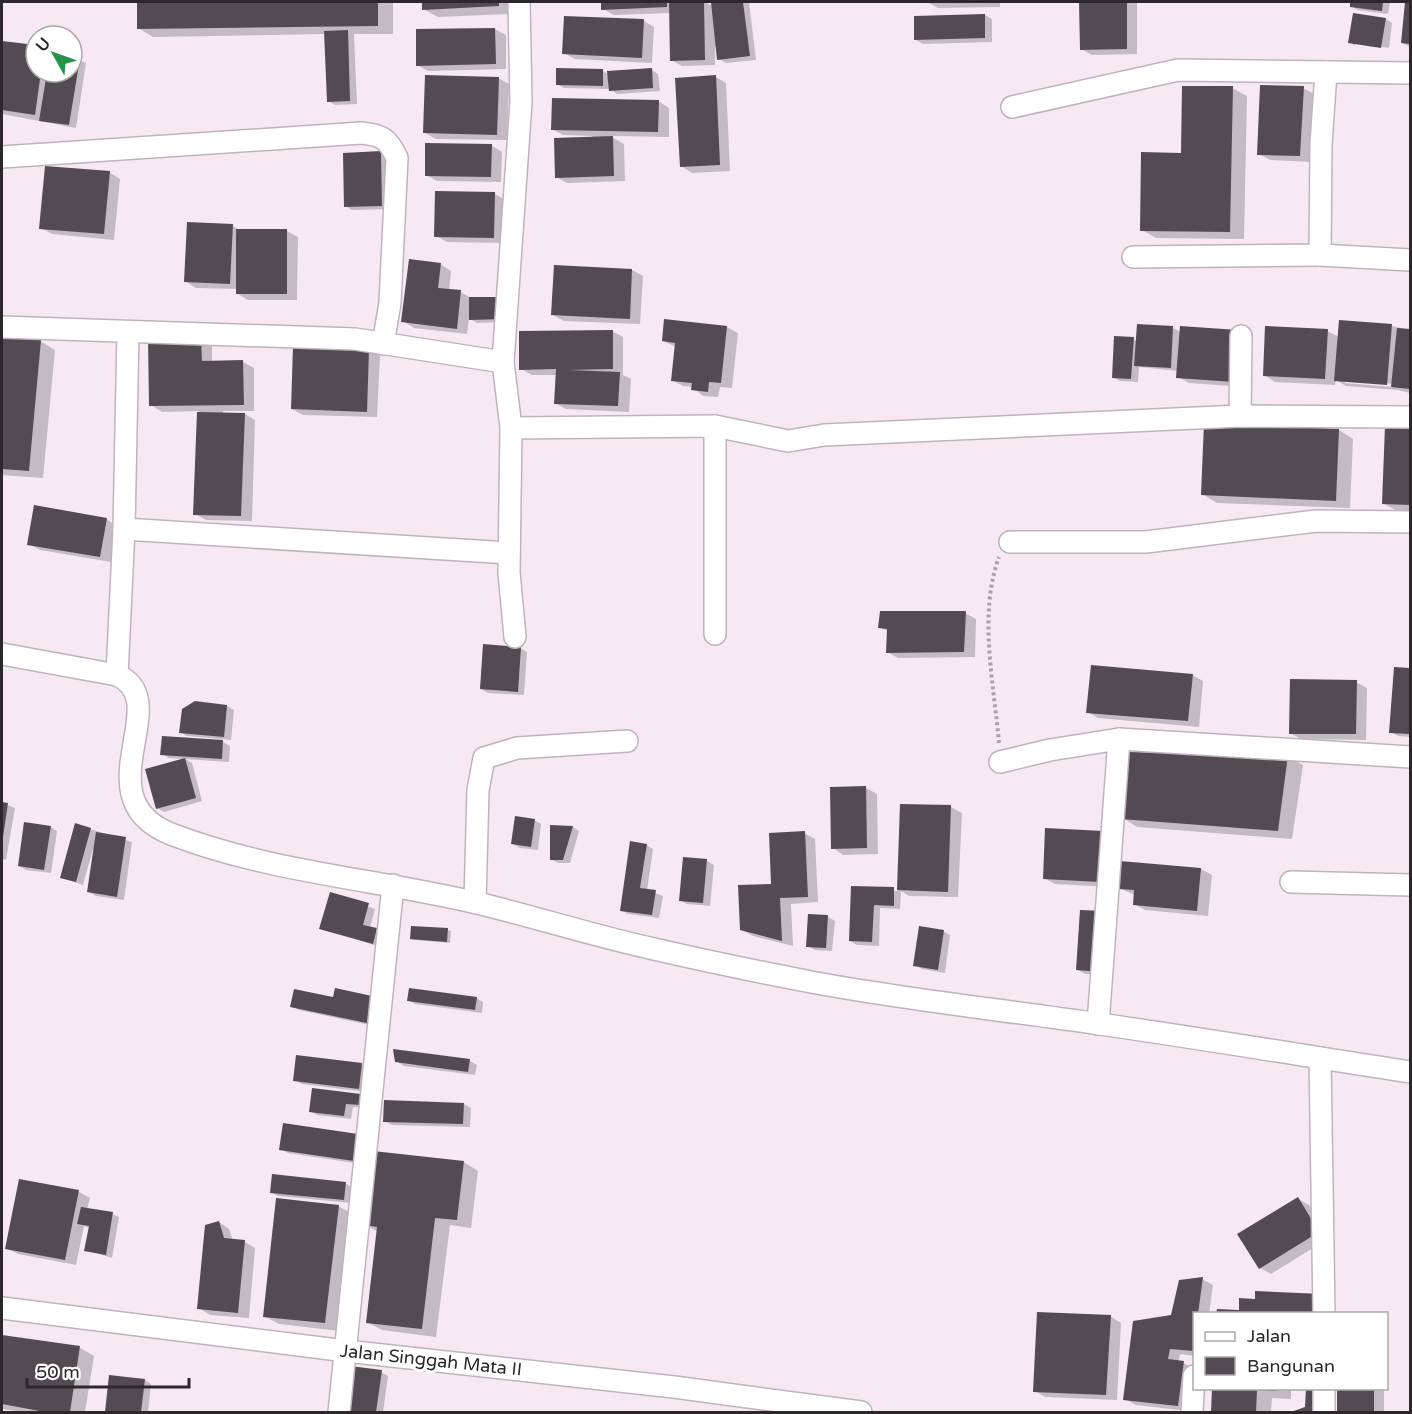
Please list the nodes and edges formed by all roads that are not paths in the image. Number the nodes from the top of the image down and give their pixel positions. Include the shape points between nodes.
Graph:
1 (519, 2) edge
2 (1326, 72) junction
3 (1410, 73) edge
4 (1012, 107) dead end
5 (2, 156) edge
6 (1320, 255) junction
7 (1133, 257) dead end
8 (1410, 260) edge
9 (2, 327) edge
10 (128, 332) junction
11 (1241, 336) dead end
12 (384, 344) junction
13 (503, 362) junction
14 (1240, 416) junction
15 (1410, 417) edge
16 (715, 426) junction
17 (511, 428) junction
18 (1410, 522) edge
19 (124, 529) junction
20 (1010, 542) road end
21 (509, 553) junction
22 (715, 634) dead end
23 (515, 638) dead end
24 (2, 654) edge
25 (117, 675) junction
26 (1119, 739) junction
27 (627, 741) dead end
28 (1410, 757) edge
29 (1000, 762) road end
30 (1291, 882) dead end
31 (1410, 885) edge
32 (391, 898) junction
33 (475, 902) junction
34 (1098, 1024) junction
35 (1320, 1058) junction
36 (1410, 1072) edge
37 (2, 1308) edge
38 (1324, 1312) edge
39 (346, 1351) junction
40 (1193, 1390) edge
41 (1324, 1390) edge
42 (339, 1413) edge
43 (861, 1413) edge
44 (1192, 1413) edge
45 (1324, 1413) edge

1 - 13 street via 521,102
2 - 3 street
2 - 4 street via 1178,70
2 - 6 street
5 - 12 street via 380,135 389,140 397,158 390,303
6 - 7 street
6 - 8 street
9 - 10 street
10 - 12 street via 355,339
10 - 19 street
11 - 14 street
12 - 13 street
13 - 17 street
14 - 15 street
14 - 16 street via 824,435 788,441
16 - 17 street
16 - 22 street
17 - 21 street
18 - 20 street via 1316,521 1146,542
19 - 21 street
19 - 25 street
21 - 23 street
24 - 25 street
25 - 32 street via 129,681 137,692 131,794 138,813 148,824 173,835
26 - 28 street
26 - 29 street
26 - 34 street
27 - 33 street via 517,748 484,758 478,790
30 - 31 street
32 - 33 street
32 - 39 street
33 - 34 street via 654,949 813,982
34 - 35 street
35 - 36 street
35 - 38 street
37 - 39 street, Jalan Singgah Mata II
39 - 42 street
39 - 43 street, Jalan Singgah Mata II via 674,1387
40 - 44 street
41 - 45 street

